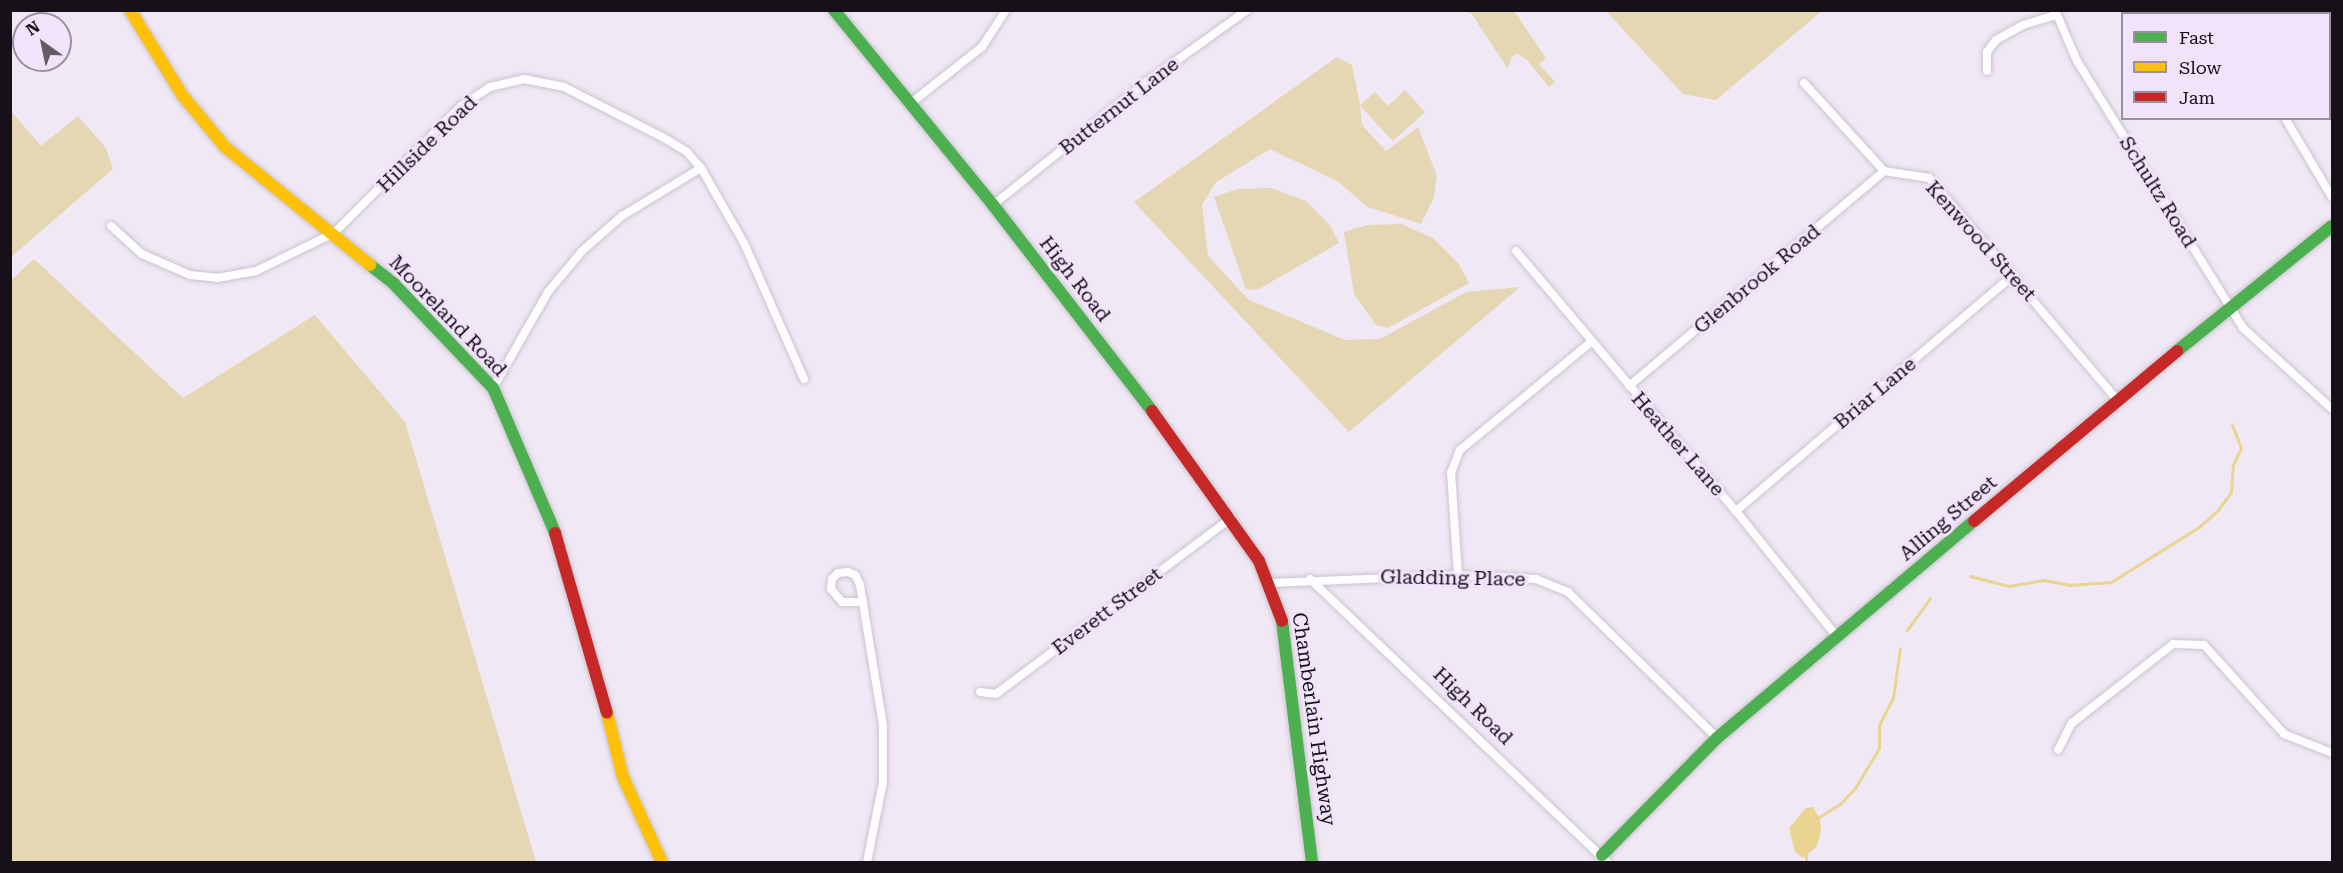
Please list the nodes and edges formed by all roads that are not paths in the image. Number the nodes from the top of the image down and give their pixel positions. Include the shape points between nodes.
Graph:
1 (130, 10) edge
2 (834, 10) edge
3 (1006, 10) edge
4 (1247, 10) edge
5 (2056, 13) edge
6 (1987, 71) dead end
7 (1804, 83) dead end
8 (911, 103) junction
9 (2286, 120) edge
10 (700, 168) junction
11 (1884, 171) junction
12 (2332, 197) edge
13 (993, 205) junction
14 (111, 226) dead end
15 (2332, 226) edge
16 (334, 233) junction
17 (1516, 251) dead end
18 (2013, 275) junction
19 (2231, 309) junction
20 (1591, 342) junction
21 (804, 379) dead end
22 (1629, 387) junction
23 (493, 388) junction
24 (2117, 400) junction
25 (2332, 409) edge
26 (1736, 511) junction
27 (1231, 518) junction
28 (1458, 575) junction
29 (1310, 579) junction
30 (1270, 583) junction
31 (863, 602) dead end
32 (1838, 638) junction
33 (980, 692) dead end
34 (1717, 738) junction
35 (2058, 750) dead end
36 (2332, 753) edge
37 (1604, 859) edge
38 (662, 862) edge
39 (867, 862) edge
40 (1312, 862) edge

1 - 16 street, Mooreland Road via 183,96 225,147
2 - 8 street, High Road
3 - 8 street via 982,47
4 - 13 street, Butternut Lane via 1148,81
5 - 6 street via 1996,40 1987,52
5 - 19 street, Schultz Road via 2077,61
7 - 11 street
8 - 13 street, High Road
9 - 12 street
10 - 16 street, Hillside Road via 687,152 626,117 564,87 524,79 490,87 461,106
10 - 21 street, Hillside Road via 744,243
10 - 23 street via 622,216 582,251 548,292
11 - 18 street, Kenwood Street via 1929,178
11 - 22 street, Glenbrook Road
13 - 27 street, High Road
14 - 16 street, Hillside Road via 123,241 168,268 217,278 256,271
15 - 19 street, Alling Street
16 - 23 street, Mooreland Road via 394,284
17 - 20 street, Heather Lane
18 - 24 street, Kenwood Street
18 - 26 street, Briar Lane
19 - 24 street, Alling Street
19 - 25 street, Schultz Road via 2243,328
20 - 22 street, Heather Lane
20 - 28 street via 1460,450 1451,473
22 - 26 street, Heather Lane
23 - 38 street, Mooreland Road via 551,519 581,612 622,777
24 - 32 street, Alling Street
26 - 32 street, Heather Lane
27 - 30 street, High Road
27 - 33 street, Everett Street via 996,694
28 - 29 street, Gladding Place
28 - 34 street, Gladding Place via 1536,579 1568,592
29 - 30 street, Gladding Place
29 - 37 street, High Road
30 - 40 street, Chamberlain Highway via 1287,639
31 - 39 street via 885,756
32 - 34 street, Alling Street
34 - 37 street, Alling Street
35 - 36 street via 2073,723 2173,644 2204,645 2284,734

